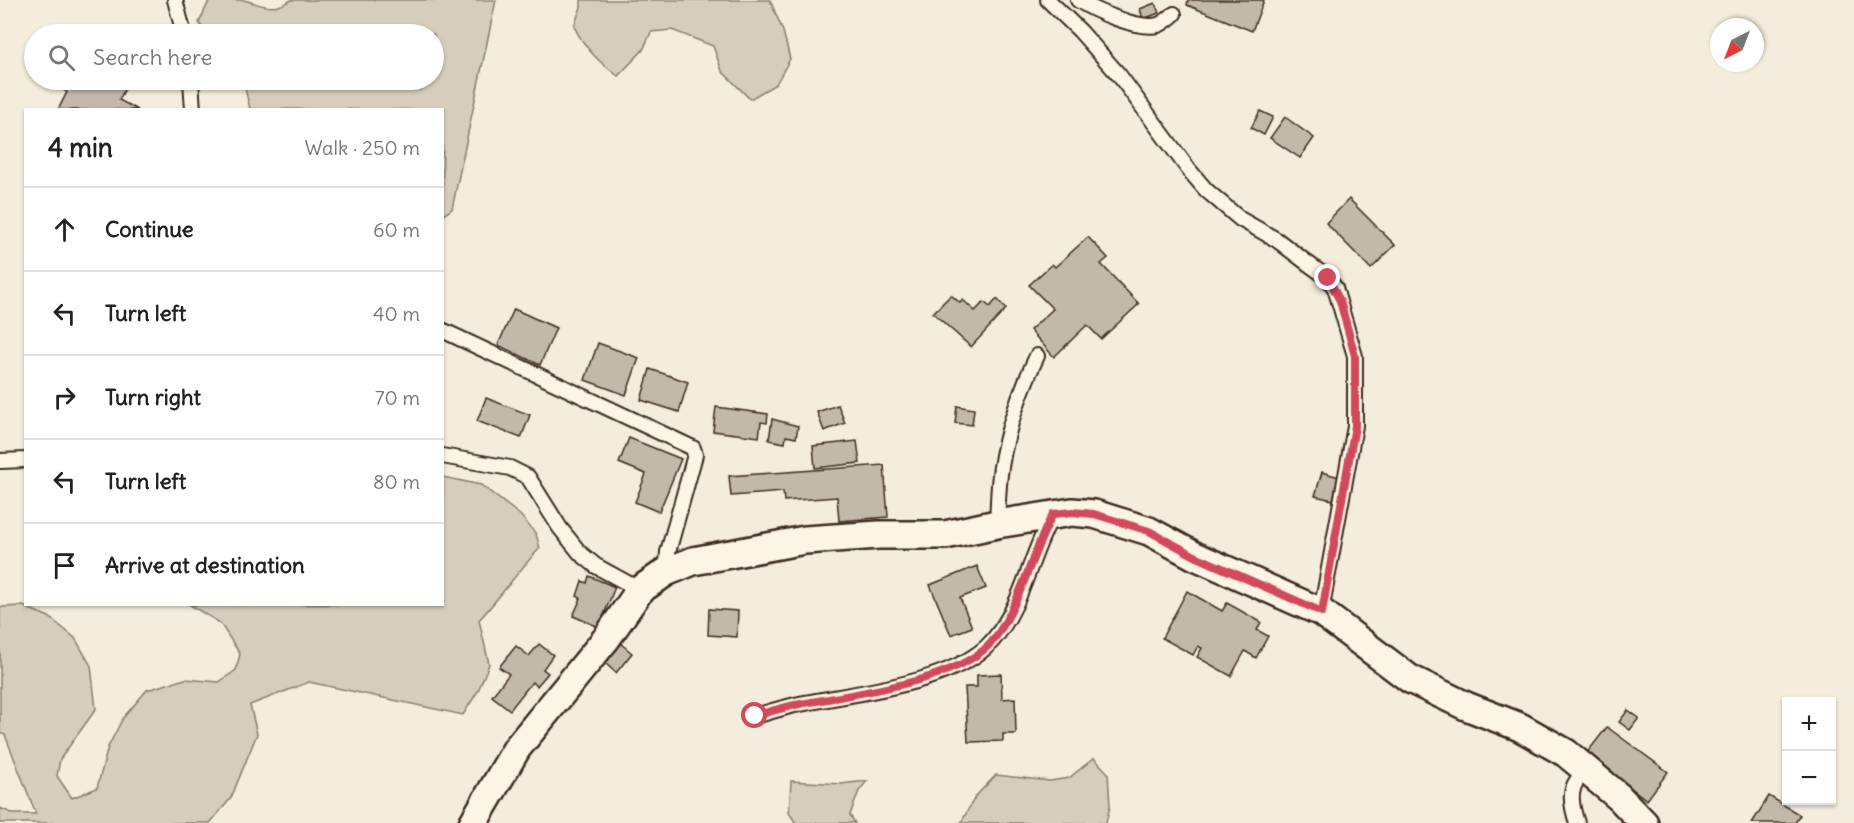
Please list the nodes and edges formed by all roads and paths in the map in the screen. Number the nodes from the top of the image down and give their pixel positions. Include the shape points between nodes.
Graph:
1 (175, 0) edge
2 (1048, 0) edge
3 (1078, 0) edge
4 (1174, 15) dead end
5 (181, 24) edge
6 (192, 90) edge
7 (193, 108) edge
8 (444, 331) edge
9 (1037, 356) dead end
10 (444, 456) edge
11 (24, 460) edge
12 (0, 461) edge
13 (1053, 514) junction
14 (997, 524) junction
15 (666, 572) junction
16 (640, 590) junction
17 (1322, 612) junction
18 (755, 716) dead end
19 (1588, 771) junction
20 (473, 823) edge
21 (1577, 823) edge
22 (1644, 823) edge

1 - 5 lane
2 - 17 lane via 1119,75 1206,190 1240,219 1277,240 1328,278 1335,288 1355,356 1355,426
3 - 4 lane via 1142,26 1159,25
6 - 7 lane
8 - 15 lane via 693,448 695,455
9 - 14 lane via 1012,417 1000,468
10 - 16 lane via 510,468 528,477 580,553
11 - 12 lane
13 - 14 street
13 - 17 street via 1094,514 1149,531 1195,556
13 - 18 lane via 1012,610 994,640 978,655 920,681
14 - 15 street via 945,535 805,540 693,561
15 - 16 street
16 - 20 street via 606,639 517,748
17 - 19 street via 1410,679 1528,732 1566,753
19 - 21 lane via 1575,781 1571,794
19 - 22 street

